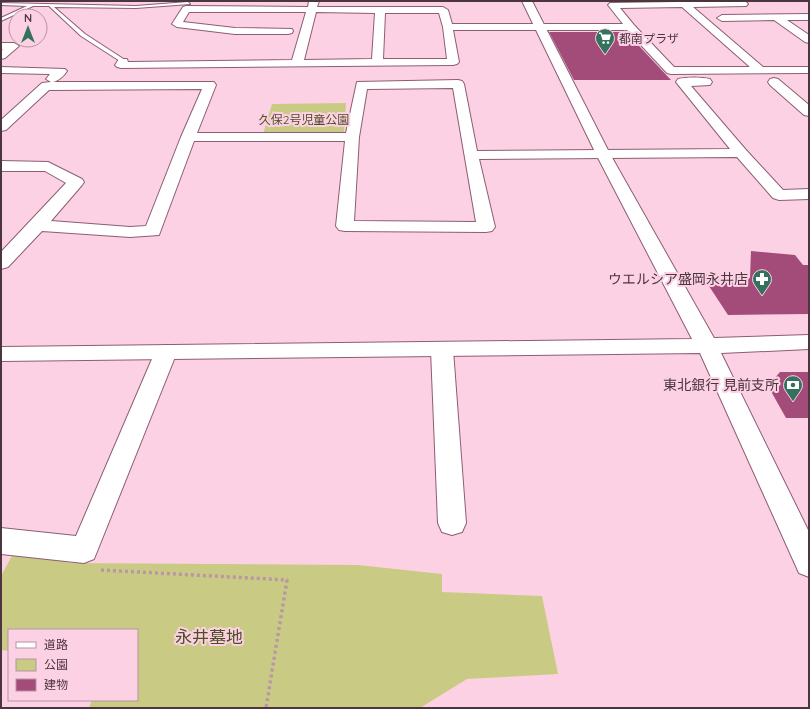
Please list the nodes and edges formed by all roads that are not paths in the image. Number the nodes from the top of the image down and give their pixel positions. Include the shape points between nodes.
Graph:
1 (527, 1) edge
2 (188, 3) dead end
3 (1, 4) edge
4 (743, 4) dead end
5 (34, 5) junction
6 (50, 5) junction
7 (313, 5) edge
8 (685, 5) junction
9 (380, 10) junction
10 (776, 17) junction
11 (809, 17) edge
12 (700, 18) junction
13 (1, 20) edge
14 (292, 20) junction
15 (448, 27) junction
16 (540, 27) junction
17 (630, 27) junction
18 (809, 40) edge
19 (1, 46) edge
20 (1, 56) edge
21 (123, 61) joint
22 (377, 62) junction
23 (277, 64) junction
24 (297, 64) junction
25 (1, 70) edge
26 (760, 70) junction
27 (809, 70) edge
28 (774, 82) junction
29 (809, 82) edge
30 (46, 86) junction
31 (809, 112) edge
32 (1, 127) edge
33 (188, 137) junction
34 (352, 137) junction
35 (741, 153) junction
36 (603, 154) junction
37 (471, 155) junction
38 (1, 166) edge
39 (809, 194) edge
40 (38, 225) junction
41 (1, 263) edge
42 (809, 342) edge
43 (707, 346) junction
44 (442, 350) junction
45 (166, 352) junction
46 (1, 354) edge
47 (452, 523) dead end
48 (1, 541) edge
49 (809, 563) edge

1 - 16 street
2 - 6 lane via 136,7
3 - 5 lane
4 - 8 street
5 - 6 lane
5 - 13 lane
6 - 21 lane via 83,35
7 - 9 street
7 - 14 street
7 - 24 street
8 - 12 street
8 - 17 street via 613,6
9 - 15 street via 443,10
9 - 22 street
10 - 11 street
10 - 12 street
10 - 18 street
12 - 26 street
14 - 14 street via 186,9 177,24 234,31
14 - 23 street
15 - 16 street
15 - 22 street via 453,62
16 - 17 street
16 - 36 street
17 - 26 street via 671,71
19 - 20 street via 14,46
21 - 23 street via 121,65
22 - 24 street
23 - 24 street
25 - 30 street via 61,71
26 - 27 street
28 - 29 street
28 - 31 street
28 - 35 street via 682,82
30 - 32 street
30 - 33 street via 210,85
33 - 34 street
33 - 40 street via 153,231 130,232
34 - 37 street via 361,85 458,84
34 - 37 street via 345,226 486,227
35 - 36 street
35 - 39 street via 779,195
36 - 37 street
36 - 43 street
38 - 40 street via 48,167 76,182
40 - 41 street
42 - 43 street
43 - 44 street
43 - 49 street
44 - 45 street
44 - 47 street
45 - 46 street
45 - 48 street via 84,550

